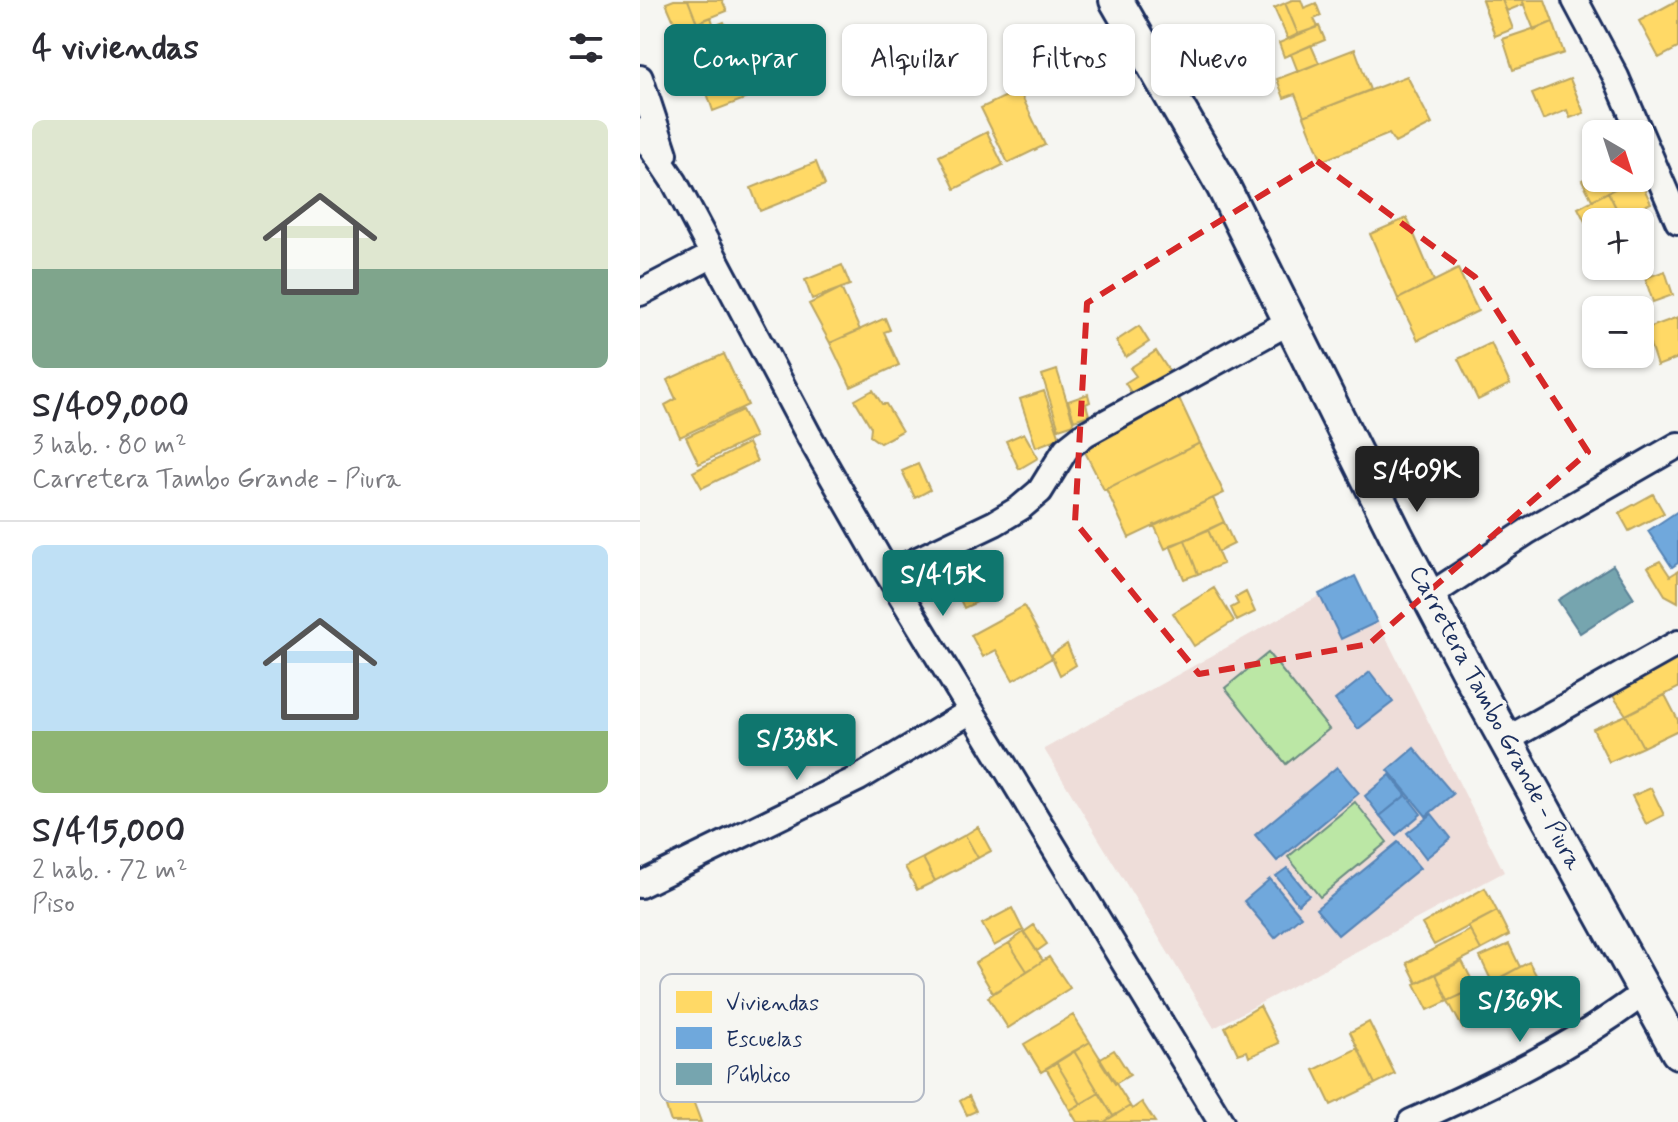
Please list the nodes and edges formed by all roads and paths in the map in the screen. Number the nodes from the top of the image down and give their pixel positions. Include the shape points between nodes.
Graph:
1 (1116, 0) edge
2 (1575, 0) edge
3 (640, 78) edge
4 (640, 131) edge
5 (675, 183) junction
6 (1678, 221) edge
7 (711, 256) junction
8 (640, 293) edge
9 (1291, 321) junction
10 (1678, 445) edge
11 (888, 574) junction
12 (1429, 596) junction
13 (1678, 643) edge
14 (971, 711) junction
15 (1506, 740) junction
16 (640, 885) edge
17 (1645, 992) junction
18 (1678, 1052) edge
19 (1221, 1122) edge
20 (1411, 1122) edge

1 - 9 main road, Carretera Tambo Grande - Piura via 1223,186
2 - 6 street via 1616,77
3 - 5 street
4 - 5 street
5 - 7 street
7 - 8 street
7 - 11 street
9 - 11 street via 1085,434 1066,449 1040,491 1020,508
9 - 12 main road, Carretera Tambo Grande - Piura
10 - 12 street via 1528,531
11 - 14 street
12 - 15 main road, Carretera Tambo Grande - Piura
13 - 15 street
14 - 16 street via 859,778
14 - 19 street
15 - 17 main road, Carretera Tambo Grande - Piura
17 - 18 main road, Carretera Tambo Grande - Piura
17 - 20 street via 1529,1066

